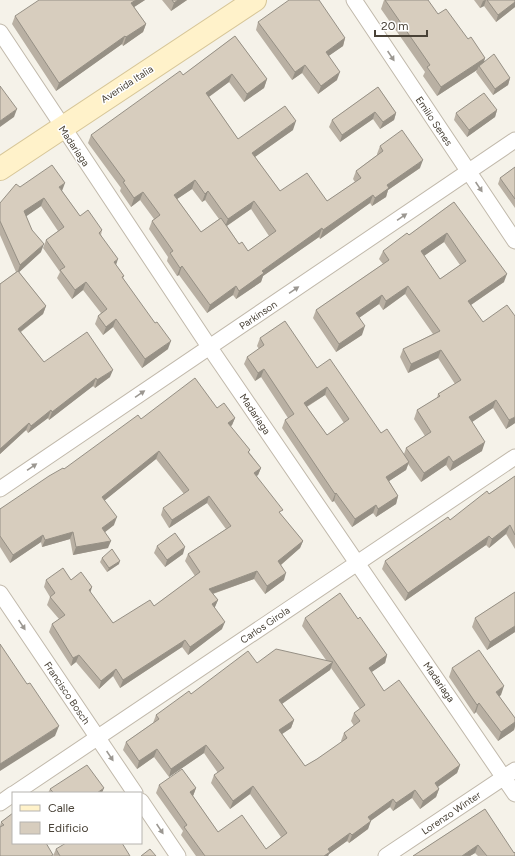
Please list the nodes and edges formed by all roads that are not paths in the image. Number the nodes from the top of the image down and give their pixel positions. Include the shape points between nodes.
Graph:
1 (255, 0) edge
2 (354, 0) edge
3 (0, 32) edge
4 (62, 127) junction
5 (515, 140) edge
6 (0, 169) edge
7 (468, 172) junction
8 (515, 241) edge
9 (210, 348) junction
10 (515, 457) edge
11 (0, 488) edge
12 (357, 563) junction
13 (0, 592) edge
14 (97, 738) junction
15 (510, 773) edge
16 (17, 792) edge
17 (134, 792) edge
18 (515, 794) edge
19 (12, 795) edge
20 (0, 803) edge
21 (142, 803) edge
22 (178, 856) edge
23 (386, 856) edge

1 - 4 main road, Avenida Italia
2 -> 7 street, Emilio Senes
3 - 4 street, Madariaga
4 - 6 main road, Avenida Italia
4 - 9 street, Madariaga
5 - 7 street, Parkinson
7 -> 8 street, Emilio Senes
9 -> 7 street, Parkinson
11 -> 9 street, Parkinson
9 - 12 street, Madariaga
10 - 12 street, Carlos Girola
12 - 14 street, Carlos Girola
12 - 15 street, Madariaga
13 -> 14 street, Francisco Bosch
14 - 16 street, Carlos Girola
14 -> 17 street, Francisco Bosch
15 - 18 street, Madariaga
15 - 23 street, Lorenzo Winter
19 - 20 street, Carlos Girola
21 -> 22 street

